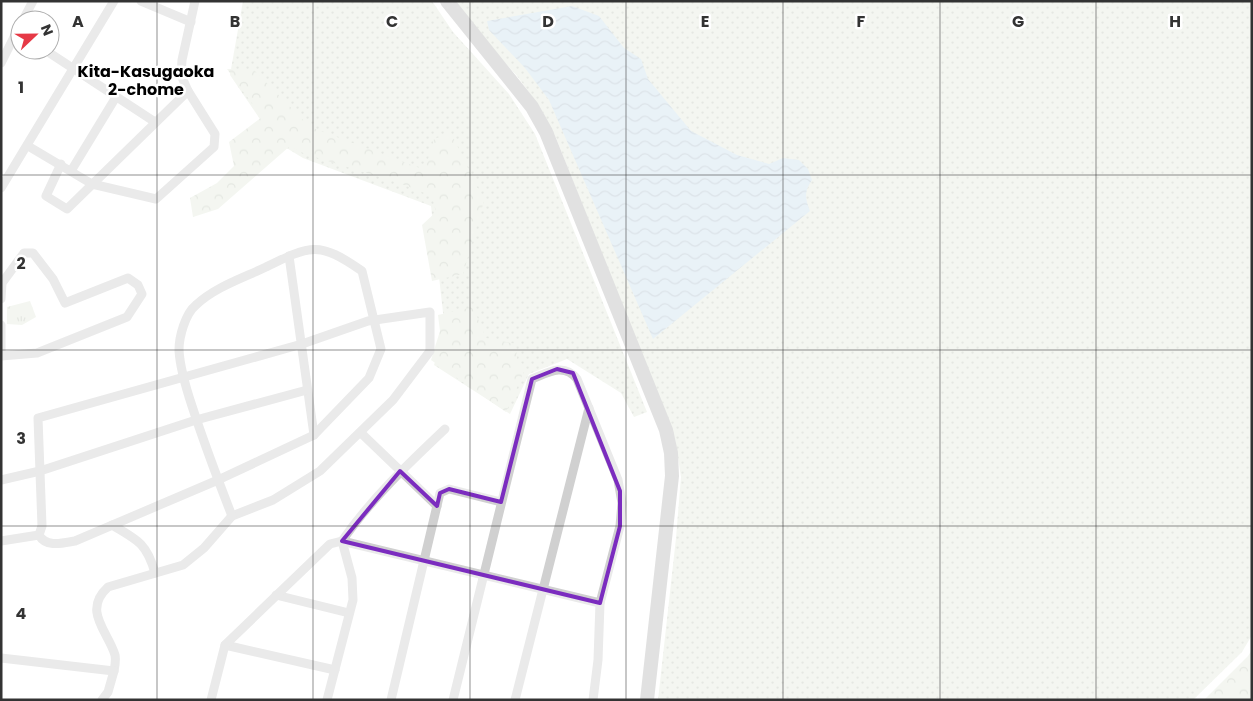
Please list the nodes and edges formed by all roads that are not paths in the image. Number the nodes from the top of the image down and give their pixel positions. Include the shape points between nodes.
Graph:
1 (114, 1) edge
2 (141, 1) edge
3 (194, 1) edge
4 (447, 1) edge
5 (191, 22) junction
6 (10, 46) edge
7 (60, 60) edge
8 (1, 63) edge
9 (73, 69) junction
10 (188, 92) junction
11 (116, 97) junction
12 (155, 122) junction
13 (28, 146) junction
14 (61, 164) junction
15 (71, 170) junction
16 (92, 184) junction
17 (1, 188) edge
18 (289, 256) junction
19 (1, 299) edge
20 (375, 320) junction
21 (1, 325) edge
22 (302, 344) junction
23 (183, 378) junction
24 (307, 390) junction
25 (589, 407) junction
26 (196, 420) junction
27 (445, 429) dead end
28 (361, 433) junction
29 (314, 435) junction
30 (40, 471) junction
31 (400, 471) junction
32 (1, 480) edge
33 (218, 480) junction
34 (501, 502) junction
35 (437, 506) junction
36 (232, 516) junction
37 (112, 525) junction
38 (39, 535) junction
39 (1, 541) edge
40 (342, 541) junction
41 (425, 560) junction
42 (155, 573) junction
43 (483, 575) junction
44 (542, 588) junction
45 (276, 595) junction
46 (600, 603) junction
47 (349, 613) junction
48 (225, 645) junction
49 (1, 658) edge
50 (334, 670) junction
51 (114, 671) junction
52 (102, 700) edge
53 (211, 700) edge
54 (327, 700) edge
55 (391, 700) edge
56 (453, 700) edge
57 (515, 700) edge
58 (593, 700) edge
59 (647, 700) edge

1 - 9 street
2 - 5 street
3 - 5 street
4 - 59 street via 532,107 546,132 666,430 672,476
5 - 10 street via 181,75
6 - 8 street
7 - 9 street
9 - 11 street
9 - 13 street
10 - 12 street
10 - 16 street via 215,134 214,147 156,198
11 - 12 street
11 - 15 street
12 - 16 street
13 - 14 street
13 - 17 street
14 - 15 street
14 - 16 street via 46,196 67,209
15 - 16 street
18 - 20 street via 309,249 325,250 362,271
18 - 22 street
18 - 23 street via 217,290 195,306 181,334 179,350
19 - 21 street via 2,282 24,253 33,253 54,279 65,303 128,278 138,285 142,294 127,317 38,353 1,356
20 - 22 street
20 - 28 street via 430,312 430,351 393,400
20 - 29 street via 381,349 370,378
22 - 23 street
22 - 24 street
23 - 26 street
23 - 30 street via 38,418
24 - 26 street
24 - 29 street
25 - 34 street via 573,373 557,370 532,379
25 - 44 street
25 - 46 street via 618,480 622,503 620,526
26 - 30 street
26 - 33 street
27 - 31 street
28 - 31 street
28 - 36 street via 320,471 273,500
29 - 33 street
30 - 32 street
30 - 38 street via 42,526
31 - 35 street
31 - 40 street
33 - 36 street
33 - 37 street
34 - 35 street via 450,489 440,493
34 - 43 street
35 - 41 street
36 - 42 street via 194,558 183,565
37 - 38 street via 60,544 42,540
37 - 42 street via 143,546
38 - 39 street
40 - 41 street
40 - 45 street via 330,544
40 - 47 street via 352,578 353,600
41 - 43 street
41 - 55 street
42 - 51 street via 108,587 97,602 96,613 116,658
43 - 44 street
43 - 56 street
44 - 46 street
44 - 57 street
45 - 47 street
45 - 48 street
46 - 58 street
47 - 50 street
48 - 50 street
48 - 53 street
49 - 51 street
50 - 54 street
51 - 52 street

